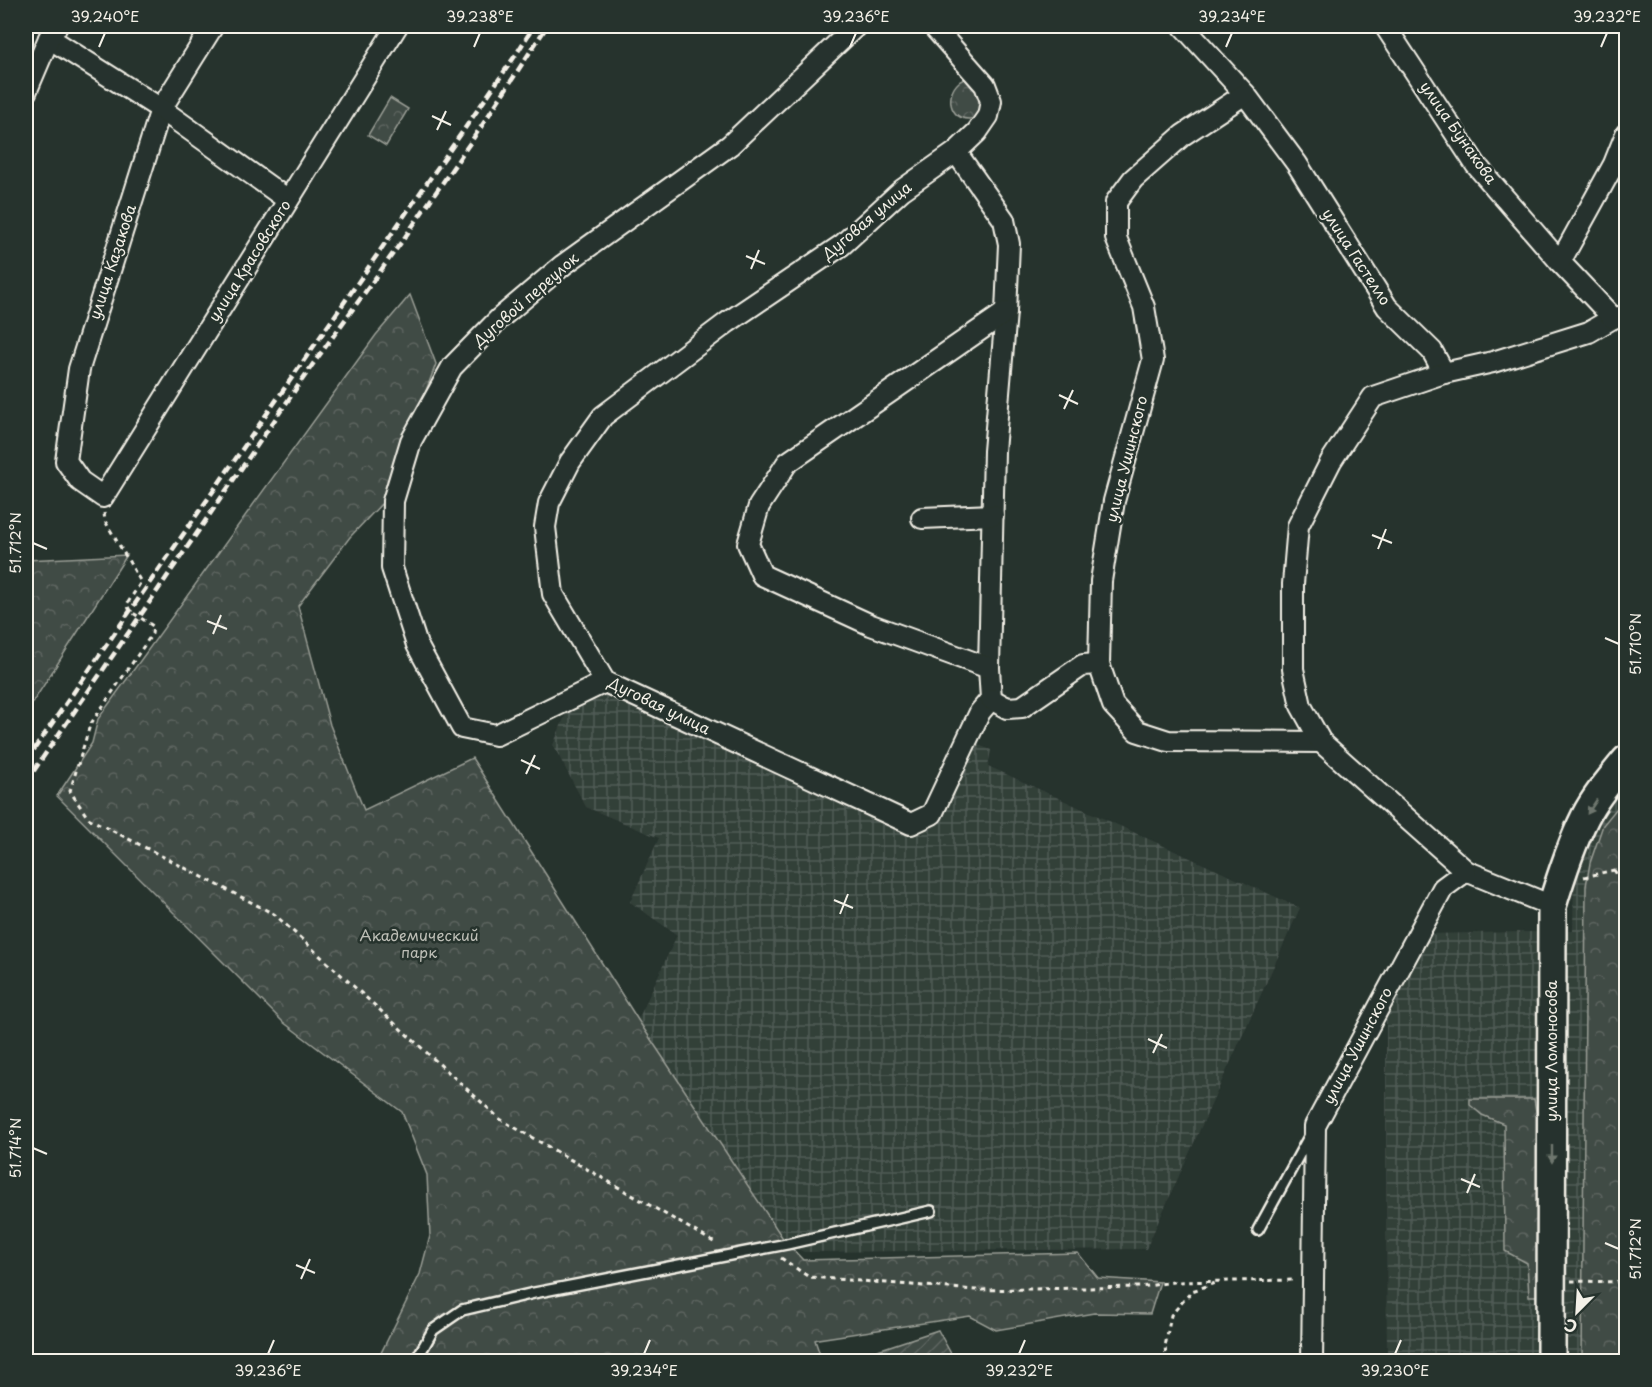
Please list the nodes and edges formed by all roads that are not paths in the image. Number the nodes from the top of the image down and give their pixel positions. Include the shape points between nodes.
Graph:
1 (213, 26) edge
2 (397, 26) edge
3 (856, 26) edge
4 (933, 26) edge
5 (1183, 26) edge
6 (1385, 26) edge
7 (53, 32) edge
8 (26, 92) edge
9 (1245, 94) junction
10 (161, 109) junction
11 (1626, 134) edge
12 (956, 152) junction
13 (288, 200) junction
14 (1560, 262) junction
15 (1005, 312) junction
16 (1620, 317) edge
17 (1444, 373) junction
18 (103, 497) joint
19 (993, 515) junction
20 (922, 518) dead end
21 (1099, 664) junction
22 (989, 668) junction
23 (604, 682) junction
24 (991, 699) junction
25 (1321, 742) junction
26 (1626, 760) edge
27 (1466, 871) junction
28 (1556, 895) junction
29 (1315, 1126) junction
30 (931, 1211) dead end
31 (1258, 1230) dead end
32 (415, 1362) edge
33 (1312, 1362) edge
34 (1551, 1362) edge

1 - 10 street, улица Казакова
2 - 13 street, улица Красовского
3 - 23 street, Дуговой переулок via 730,145 563,266 499,319 452,367 411,441 393,501 392,568 417,645 462,728 496,735
4 - 12 street, Дуговая улица via 985,86 991,101 988,116
5 - 9 street, улица Гастелло
6 - 14 street, улица Бунакова via 1476,165
7 - 8 street
7 - 10 street
9 - 17 street, улица Гастелло via 1297,164 1387,308 1432,351
9 - 21 street, улица Ушинского via 1183,135 1133,179 1116,202 1116,238 1144,306 1153,360 1114,501 1101,581
10 - 13 street
10 - 18 street, улица Казакова via 79,369 66,461 80,481
11 - 14 street via 1614,164
12 - 15 street via 1004,220 1008,244
12 - 23 street, Дуговая улица via 902,190 842,245 728,322 603,416 570,462 549,502 545,527 553,594
13 - 18 street, улица Красовского
14 - 16 street, улица Бунакова
15 - 19 street
15 - 22 street via 787,463 759,506 748,544 762,575 871,625
16 - 17 street via 1589,332
17 - 25 street via 1373,397 1331,461 1298,526 1293,669 1301,706
19 - 20 street
19 - 22 street
21 - 24 street via 1083,665 1022,707 1007,708
21 - 25 street, улица Ушинского via 1113,705 1137,731 1168,741
22 - 24 street
23 - 24 street, Дуговая улица via 911,824 932,814 980,712
25 - 27 street
26 -> 28 main road, улица Ломоносова via 1585,816
27 - 28 street
27 - 29 street, улица Ушинского via 1443,888
28 -> 34 main road, улица Ломоносова
29 - 31 lane, улица Ушинского
29 - 33 street
30 - 32 lane via 462,1310 433,1330

